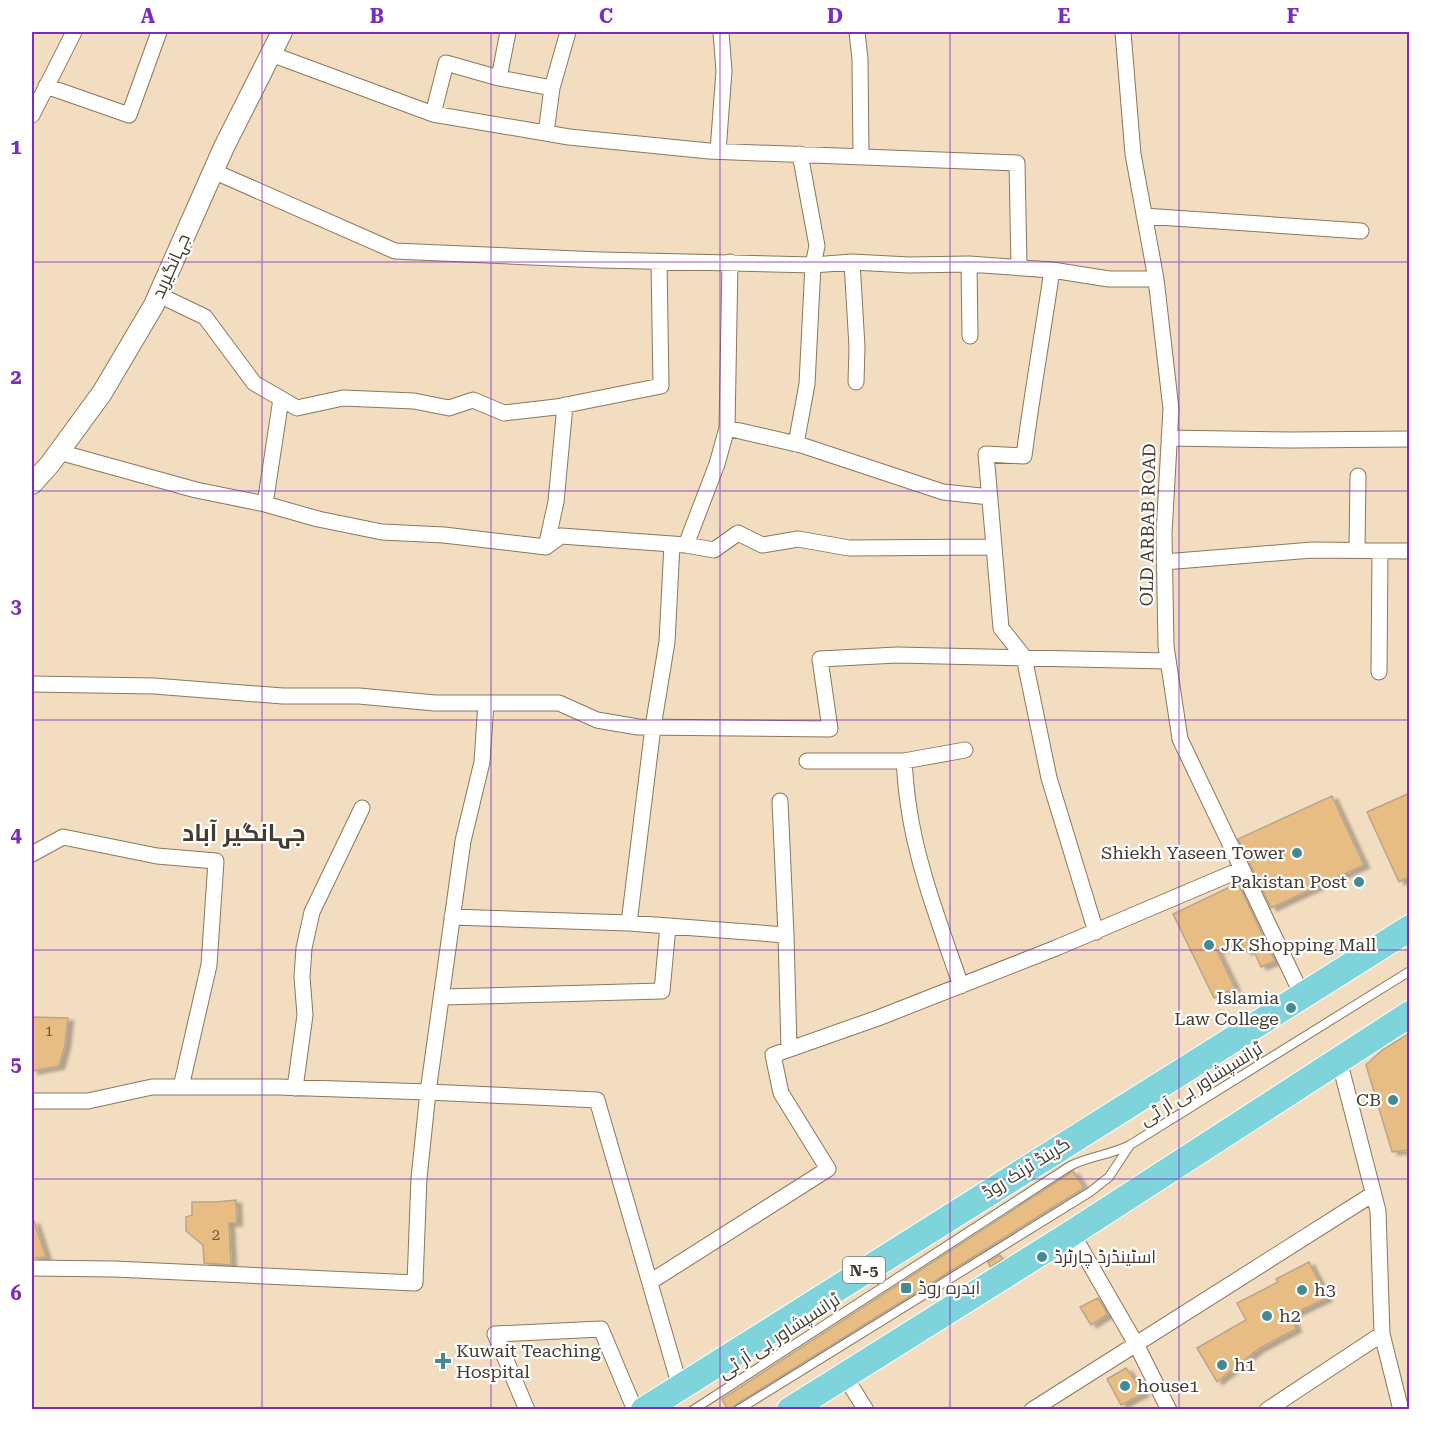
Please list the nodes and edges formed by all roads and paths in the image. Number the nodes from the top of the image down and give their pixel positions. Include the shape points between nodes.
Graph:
1 (74, 32) edge
2 (159, 32) edge
3 (282, 32) edge
4 (508, 32) edge
5 (568, 32) edge
6 (721, 32) edge
7 (857, 32) edge
8 (1123, 32) edge
9 (271, 54) junction
10 (499, 78) junction
11 (46, 86) junction
12 (552, 88) junction
13 (32, 114) edge
14 (433, 114) junction
15 (546, 133) junction
16 (718, 151) junction
17 (800, 154) junction
18 (861, 156) junction
19 (213, 171) junction
20 (1144, 216) junction
21 (1361, 231) dead end
22 (659, 262) junction
23 (730, 262) junction
24 (852, 262) junction
25 (969, 264) junction
26 (813, 265) junction
27 (1019, 267) junction
28 (1052, 270) junction
29 (1156, 279) junction
30 (159, 295) junction
31 (970, 336) dead end
32 (856, 381) dead end
33 (281, 399) junction
34 (565, 405) junction
35 (727, 428) junction
36 (1169, 438) junction
37 (1410, 439) edge
38 (796, 444) junction
39 (59, 452) junction
40 (1358, 476) dead end
41 (32, 484) edge
42 (990, 497) junction
43 (264, 504) junction
44 (679, 544) junction
45 (994, 547) junction
46 (546, 548) junction
47 (1357, 550) junction
48 (1380, 551) junction
49 (1410, 551) edge
50 (1164, 562) junction
51 (1024, 657) junction
52 (1168, 661) junction
53 (1379, 672) dead end
54 (32, 684) edge
55 (486, 703) junction
56 (653, 727) junction
57 (965, 750) dead end
58 (807, 760) dead end
59 (904, 760) junction
60 (780, 801) dead end
61 (362, 808) dead end
62 (32, 854) edge
63 (1242, 869) junction
64 (452, 917) junction
65 (629, 923) junction
66 (668, 926) junction
67 (1410, 928) edge
68 (1096, 932) junction
69 (786, 935) junction
70 (1410, 971) edge
71 (961, 986) junction
72 (1302, 995) junction
73 (441, 997) junction
74 (1410, 1014) edge
75 (789, 1048) junction
76 (1339, 1060) junction
77 (181, 1087) junction
78 (295, 1088) junction
79 (428, 1092) junction
80 (32, 1101) edge
81 (1130, 1145) junction
82 (1373, 1194) junction
83 (1072, 1233) junction
84 (32, 1268) edge
85 (650, 1282) junction
86 (1382, 1334) junction
87 (1136, 1344) junction
88 (844, 1375) junction
89 (680, 1387) junction
90 (527, 1410) edge
91 (635, 1410) edge
92 (644, 1410) edge
93 (693, 1410) edge
94 (738, 1410) edge
95 (790, 1410) edge
96 (866, 1410) edge
97 (1032, 1410) edge
98 (1169, 1410) edge
99 (1267, 1410) edge
100 (1401, 1410) edge

1 - 11 street
2 - 11 street via 129,115
3 - 9 street, جہانگیربد
4 - 10 street
5 - 12 street
6 - 16 street via 724,71
7 - 18 street
8 - 20 street, OLD ARBAB ROAD via 1133,154
9 - 14 street
9 - 19 street, جہانگیربد
10 - 12 street
10 - 14 street via 446,63
11 - 13 street
12 - 15 street
14 - 15 street
15 - 16 street
16 - 17 street
17 - 18 street
17 - 26 street via 817,246
18 - 27 street via 1017,163
19 - 22 street via 395,251
19 - 30 street, جہانگیربد
20 - 21 street
20 - 29 street, OLD ARBAB ROAD
22 - 23 street
22 - 34 street via 661,386
23 - 26 street
23 - 35 street
24 - 25 street
24 - 26 street
24 - 32 street
25 - 27 street
25 - 31 street
26 - 38 street via 807,384
27 - 28 street
28 - 29 street via 1109,279
28 - 42 street via 1024,456 986,454
29 - 36 street, OLD ARBAB ROAD via 1171,410
30 - 33 street via 205,317 254,383
30 - 39 street, جہانگیربد via 102,393
33 - 34 street via 297,408 343,398 414,401 449,408 473,400 504,413
33 - 43 street
34 - 46 street via 556,502
35 - 38 street
35 - 44 street via 717,464
36 - 37 street
36 - 50 street, OLD ARBAB ROAD
38 - 42 street via 943,492
39 - 41 street, جہانگیربد
39 - 43 street via 196,490
40 - 47 street
42 - 45 street
43 - 46 street via 382,532 444,535
44 - 45 street via 714,550 738,533 762,545 798,539 849,548
44 - 46 street via 561,536
44 - 56 street
45 - 51 street via 1001,628
47 - 48 street
47 - 50 street
48 - 49 street
48 - 53 street
50 - 52 street, OLD ARBAB ROAD
51 - 52 street
51 - 56 street via 897,655 820,659 830,729
51 - 68 street via 1049,778
52 - 63 street, OLD ARBAB ROAD via 1180,739
54 - 55 street
55 - 56 street via 559,703 597,720
55 - 64 street via 482,762 463,841
56 - 65 street
57 - 59 street
58 - 59 street
59 - 71 street via 914,834
60 - 69 street
61 - 78 street via 312,912 304,948 305,1015
62 - 77 street via 63,837 157,856 216,861 209,965
63 - 68 street
63 - 72 street, OLD ARBAB ROAD
64 - 65 street
64 - 73 street
65 - 66 street
66 - 69 street
66 - 73 street via 662,991
67 - 72 highway, گرینڈ ٹرنک روڈ / N-5
68 - 71 street
69 - 75 street
70 - 81 lane, ٹرانسپشاور بی آر ٹی
71 - 75 street
72 - 89 highway, گرینڈ ٹرنک روڈ / N-5
73 - 79 street
74 - 76 highway
75 - 85 street via 773,1054 781,1093 828,1169
76 - 82 street
76 - 83 highway
77 - 78 street
77 - 80 street via 152,1087 88,1101
78 - 79 street
79 - 84 street via 419,1178 415,1283
79 - 85 street via 597,1100
81 - 93 lane, ٹرانسپشاور بی آر ٹی via 1070,1166
81 - 94 lane, ٹرانسپشاور بی آر ٹی via 1109,1177 1090,1192
82 - 86 street via 1378,1211
82 - 87 street
83 - 87 street
83 - 88 highway
85 - 89 street
86 - 99 street
86 - 100 street
87 - 97 street
87 - 98 street
88 - 95 highway
88 - 96 street
89 - 92 highway, گرینڈ ٹرنک روڈ / N-5
90 - 91 street via 495,1334 602,1329

